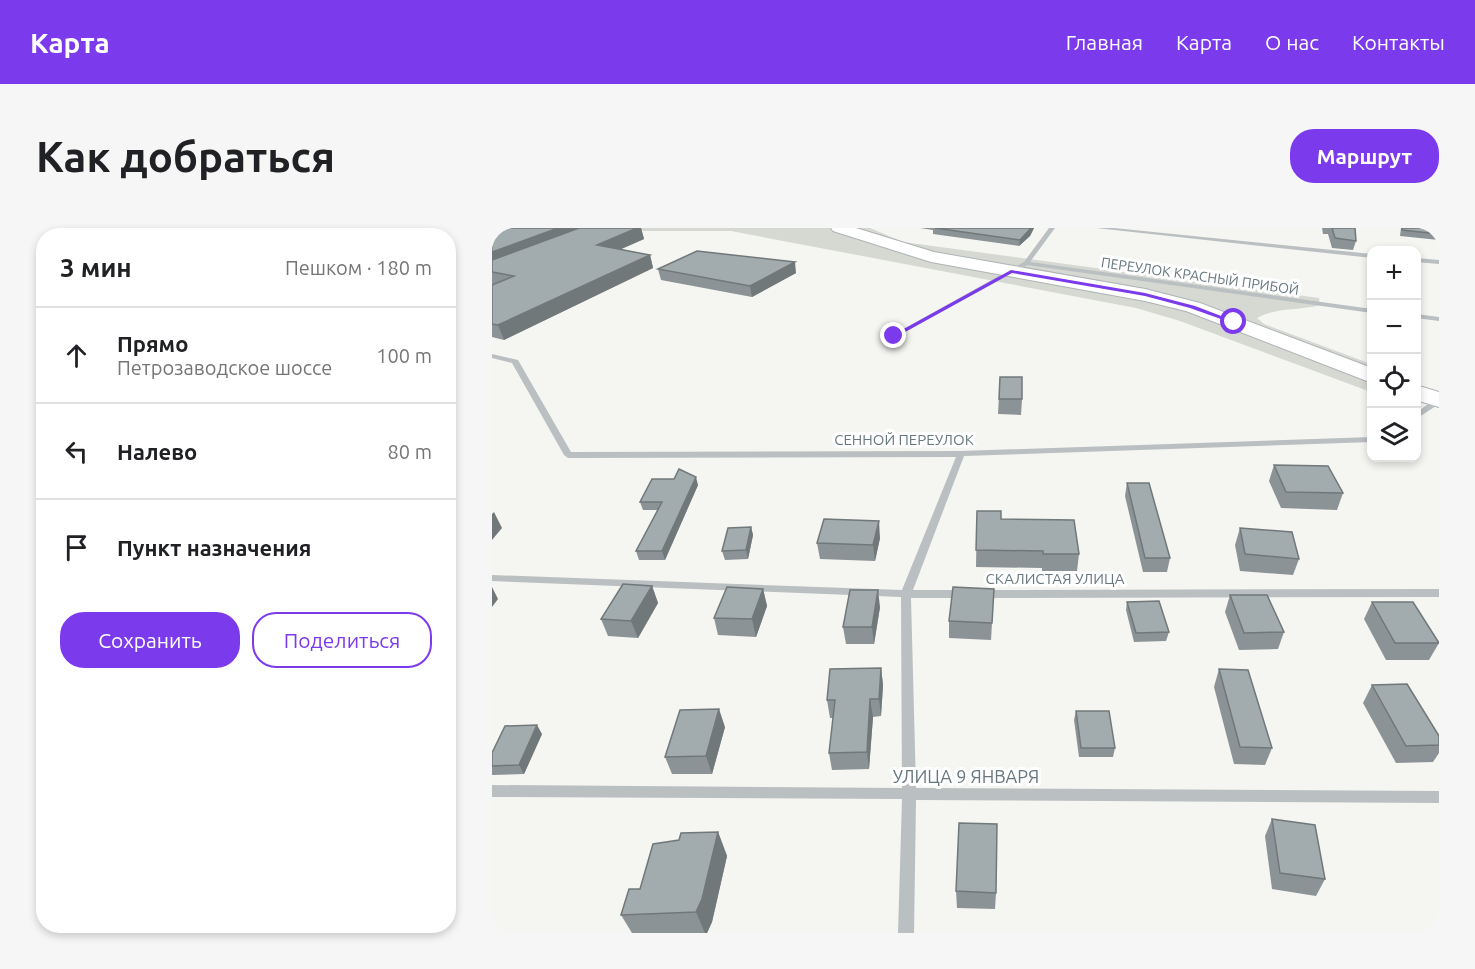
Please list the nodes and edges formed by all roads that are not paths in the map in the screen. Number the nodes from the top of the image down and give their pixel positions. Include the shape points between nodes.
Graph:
1 (839, 228) edge
2 (1052, 228) edge
3 (1099, 228) edge
4 (1367, 256) edge
5 (1421, 260) edge
6 (1439, 262) edge
7 (1019, 267) junction
8 (1367, 310) edge
9 (1421, 317) edge
10 (1439, 319) edge
11 (894, 336) dead end
12 (492, 356) edge
13 (1367, 374) edge
14 (1421, 394) edge
15 (1439, 400) edge
16 (1421, 413) edge
17 (1367, 439) edge
18 (961, 454) junction
19 (492, 578) edge
20 (1439, 593) edge
21 (906, 594) junction
22 (492, 791) edge
23 (909, 795) junction
24 (1439, 797) edge
25 (906, 933) edge

1 - 7 main road via 931,257
2 - 7 street
3 - 4 street
5 - 6 street
7 - 8 street, ПЕРЕУЛОК КРАСНЫЙ ПРИБОЙ
7 - 11 street
7 - 13 main road via 1192,307
9 - 10 street
12 - 18 street, СЕННОЙ ПЕРЕУЛОК via 515,362 568,455
14 - 15 main road
15 - 16 street
17 - 18 street, СЕННОЙ ПЕРЕУЛОК
18 - 21 street
19 - 21 street, СКАЛИСТАЯ УЛИЦА
20 - 21 street, СКАЛИСТАЯ УЛИЦА
21 - 23 street
22 - 23 street, УЛИЦА 9 ЯНВАРЯ
23 - 24 street, УЛИЦА 9 ЯНВАРЯ
23 - 25 street

